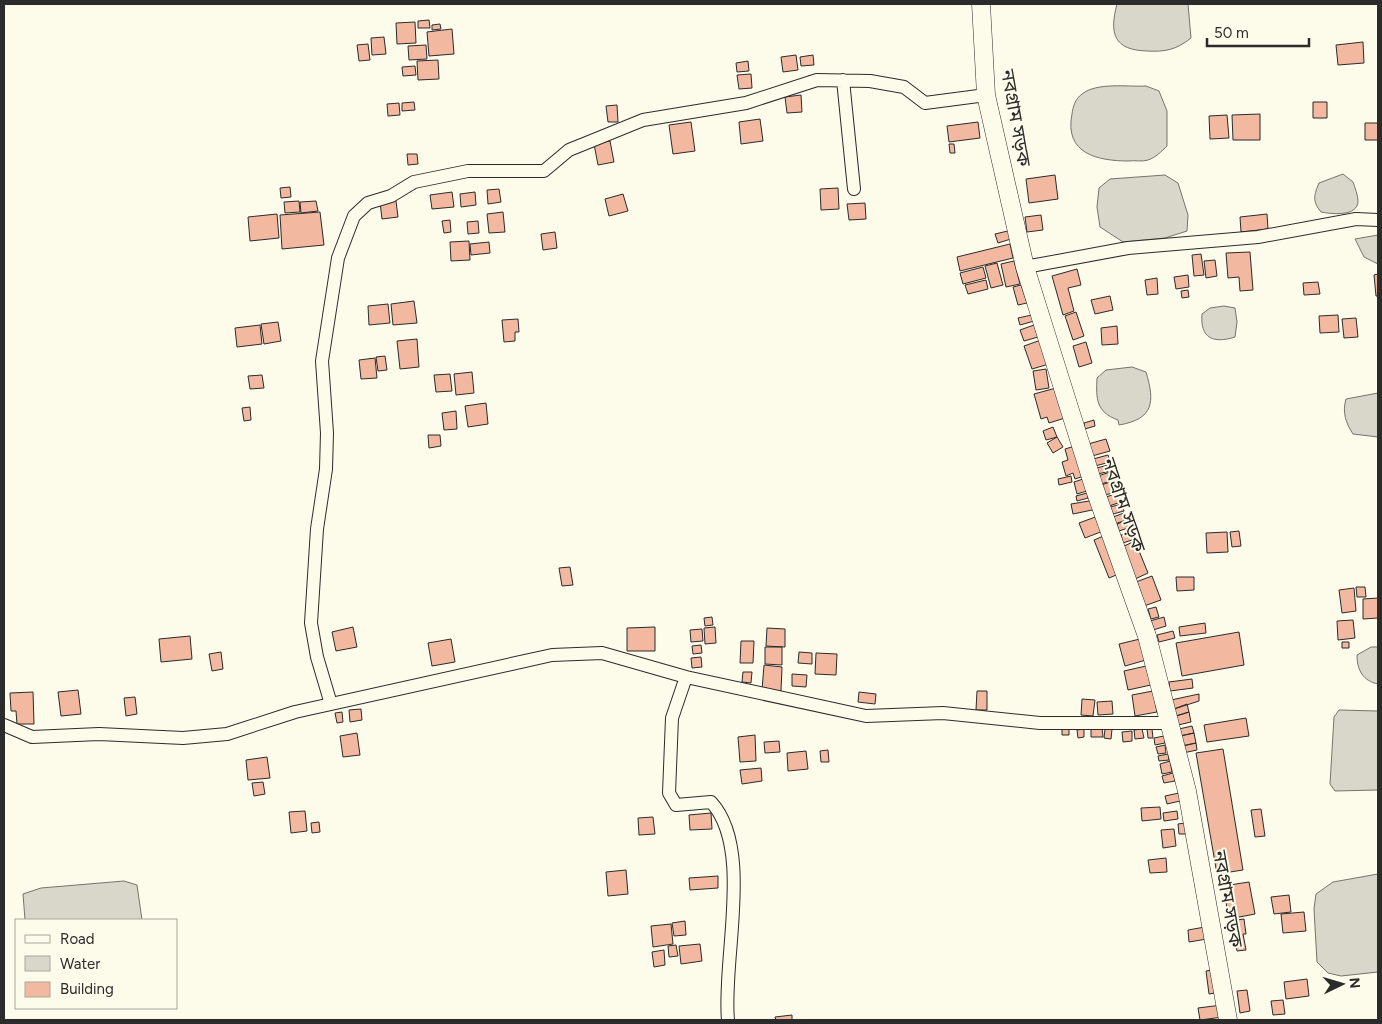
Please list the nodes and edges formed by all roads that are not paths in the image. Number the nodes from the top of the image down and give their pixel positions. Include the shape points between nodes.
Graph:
1 (981, 4) edge
2 (843, 80) junction
3 (986, 95) junction
4 (854, 189) dead end
5 (1378, 220) edge
6 (1025, 267) junction
7 (686, 677) junction
8 (331, 704) junction
9 (1168, 723) junction
10 (4, 725) edge
11 (728, 1020) edge
12 (1228, 1020) edge

1 - 3 main road, নবগ্রাম সড়ক
2 - 3 street via 904,87 925,103
2 - 4 street
2 - 8 street via 817,80 746,103 643,120 569,150 544,170 468,171 414,182 391,196 368,203 354,216 338,258 322,361 326,469 317,529 311,623
3 - 6 main road, নবগ্রাম সড়ক
5 - 6 street via 1356,219 1258,237 1128,248
6 - 9 main road, নবগ্রাম সড়ক via 1094,487 1148,636
7 - 8 street via 602,653 552,655
7 - 9 street via 866,716 943,713 1040,723
7 - 11 street via 672,718 669,793 676,805 711,802 718,810 731,842 734,896 729,944
8 - 10 street via 227,734 183,738 99,734 32,737
9 - 12 main road, নবগ্রাম সড়ক via 1187,791

